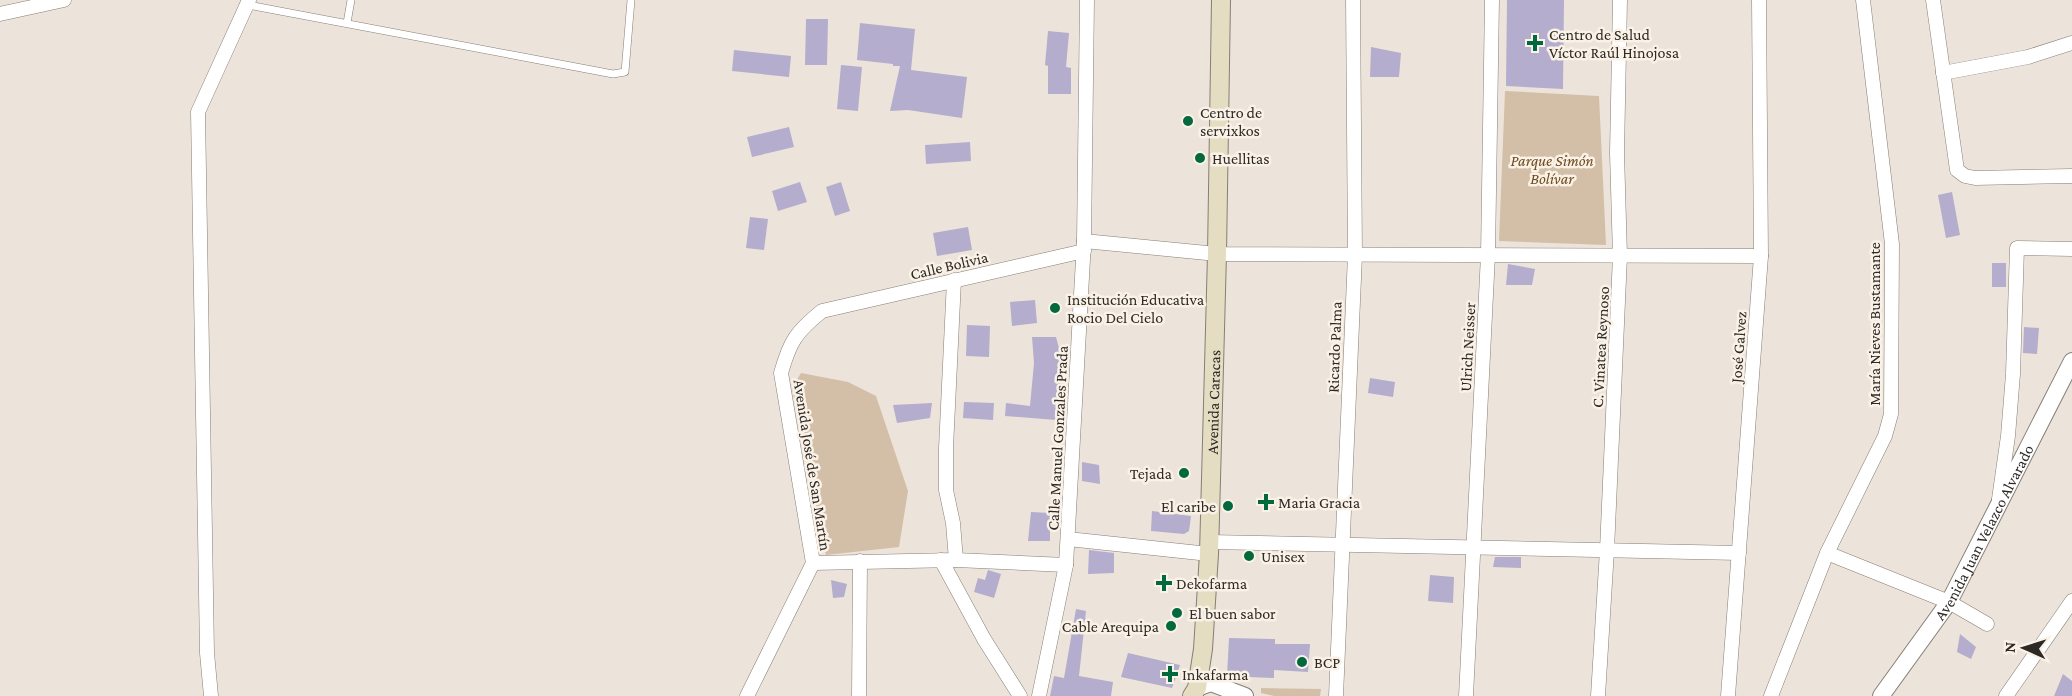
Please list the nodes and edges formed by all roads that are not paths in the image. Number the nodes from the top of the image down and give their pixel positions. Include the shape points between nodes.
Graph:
1 (64, 0) edge
2 (351, 0) edge
3 (631, 0) edge
4 (1087, 0) edge
5 (1221, 0) edge
6 (1353, 0) edge
7 (1492, 0) edge
8 (1620, 0) edge
9 (1759, 0) edge
10 (1863, 0) edge
11 (1933, 0) edge
12 (248, 2) edge
13 (7, 8) edge
14 (346, 23) junction
15 (2072, 43) edge
16 (1943, 72) junction
17 (2072, 176) edge
18 (1084, 246) junction
19 (2072, 249) edge
20 (1217, 254) junction
21 (1355, 255) junction
22 (1488, 255) junction
23 (1620, 256) junction
24 (1761, 256) junction
25 (954, 280) junction
26 (822, 311) joint
27 (2072, 361) edge
28 (1998, 507) junction
29 (1068, 539) junction
30 (1342, 545) junction
31 (1474, 547) junction
32 (1209, 548) junction
33 (1607, 550) junction
34 (1739, 553) junction
35 (1827, 553) junction
36 (948, 560) junction
37 (860, 561) junction
38 (813, 563) junction
39 (1066, 565) junction
40 (2072, 601) edge
41 (1949, 602) junction
42 (1987, 624) dead end
43 (1195, 693) edge
44 (211, 696) edge
45 (747, 696) edge
46 (859, 696) edge
47 (1020, 696) edge
48 (1039, 696) edge
49 (1245, 696) edge
50 (1336, 696) edge
51 (1466, 696) edge
52 (1598, 696) edge
53 (1728, 696) edge
54 (1771, 696) edge
55 (1881, 696) edge
56 (2006, 696) edge

1 - 13 street
2 - 14 lane
3 - 14 lane via 625,72 613,74
4 - 18 street, Calle Manuel Gonzales Prada
5 - 20 main road, Avenida Caracas
6 - 21 street, Ricardo Palma
7 - 22 street, Ulrich Neisser
8 - 23 street, C. Vinatea Reynoso
9 - 24 street, José Galvez
10 - 35 street, María Nieves Bustamante via 1892,244 1891,414 1885,436
11 - 16 street
12 - 14 lane
12 - 44 street via 198,112
15 - 16 street via 2028,57
16 - 17 street via 1957,170 1975,178
18 - 20 street, Calle Bolivia
18 - 25 street, Calle Bolivia
18 - 29 street, Calle Manuel Gonzales Prada
19 - 28 street via 2017,248 2010,415
20 - 21 street, Calle Bolivia
20 - 32 main road, Avenida Caracas
21 - 22 street, Calle Bolivia
21 - 30 street, Ricardo Palma
22 - 23 street, Calle Bolivia
22 - 31 street, Ulrich Neisser
23 - 24 street, Calle Bolivia
23 - 33 street, C. Vinatea Reynoso
24 - 34 street, José Galvez
25 - 26 street, Calle Bolivia
25 - 36 street via 946,448 946,490 953,523
26 - 38 street, Avenida José de San Martín via 801,328 789,347 781,373
27 - 28 street, Avenida Juan Velazco Alvarado
28 - 41 street, Avenida Juan Velazco Alvarado
29 - 32 street
29 - 39 street, Calle Manuel Gonzales Prada
30 - 31 street
30 - 32 street
30 - 50 street, Ricardo Palma
31 - 33 street
31 - 51 street, Ulrich Neisser
32 - 43 main road, Avenida Caracas via 1203,649
33 - 34 street
33 - 52 street, C. Vinatea Reynoso
34 - 53 street, José Galvez
35 - 41 street
35 - 54 street, María Nieves Bustamante
36 - 37 street
36 - 39 street
36 - 47 street via 984,639
37 - 38 street
37 - 46 street
38 - 45 street, Avenida José de San Martín
39 - 48 street, Calle Manuel Gonzales Prada
40 - 56 street
41 - 42 street
41 - 55 street, Avenida Juan Velazco Alvarado
43 - 49 street via 1211,683

